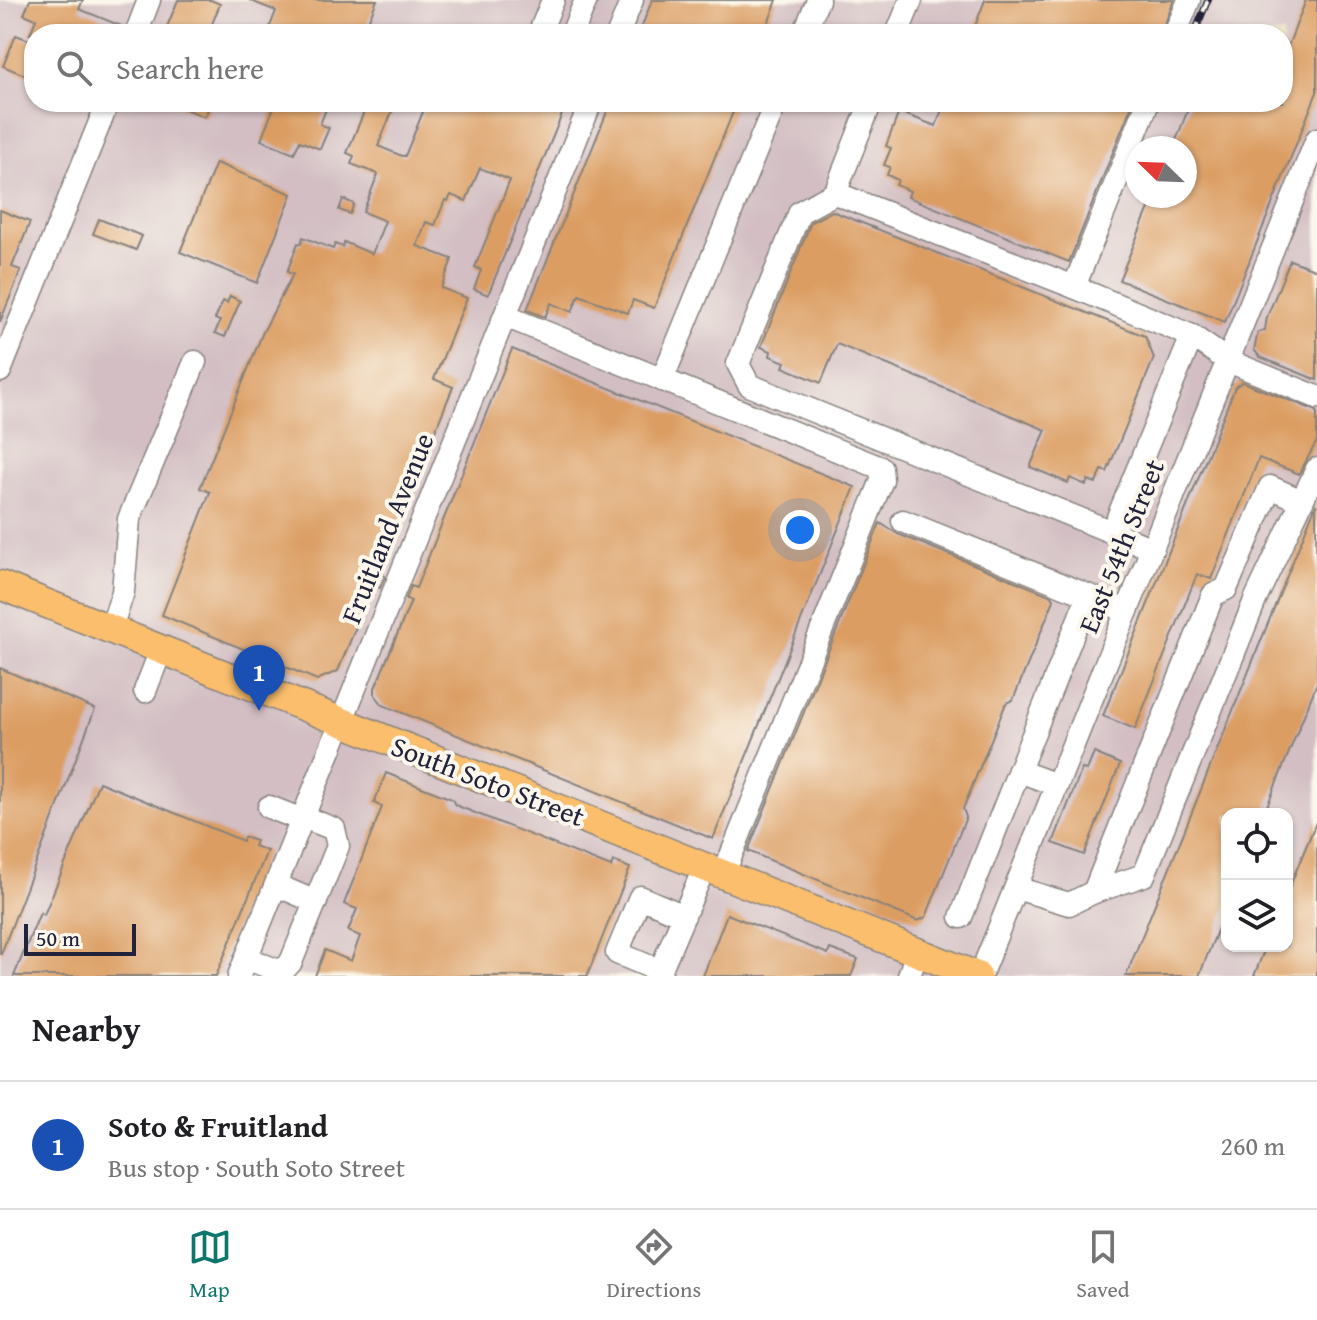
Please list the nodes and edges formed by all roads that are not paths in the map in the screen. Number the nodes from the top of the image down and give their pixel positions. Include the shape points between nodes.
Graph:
1 (553, 0) edge
2 (586, 0) edge
3 (632, 0) edge
4 (818, 0) edge
5 (911, 0) edge
6 (1189, 0) edge
7 (143, 2) edge
8 (138, 24) edge
9 (543, 24) edge
10 (576, 24) edge
11 (622, 24) edge
12 (808, 24) edge
13 (901, 24) edge
14 (1179, 24) edge
15 (104, 112) edge
16 (587, 112) edge
17 (772, 112) edge
18 (867, 112) edge
19 (1144, 112) edge
20 (1317, 139) edge
21 (835, 193) junction
22 (1074, 287) junction
23 (505, 316) junction
24 (1192, 336) junction
25 (1228, 361) junction
26 (195, 362) dead end
27 (0, 371) edge
28 (662, 380) junction
29 (1317, 397) edge
30 (1317, 469) edge
31 (1302, 501) junction
32 (903, 521) dead end
33 (1112, 532) junction
34 (1152, 549) junction
35 (0, 585) edge
36 (1088, 596) junction
37 (1127, 611) junction
38 (111, 629) junction
39 (161, 650) junction
40 (145, 691) dead end
41 (341, 723) junction
42 (1019, 771) junction
43 (1057, 785) junction
44 (269, 807) dead end
45 (303, 819) junction
46 (715, 870) junction
47 (276, 885) junction
48 (1016, 888) junction
49 (1094, 892) junction
50 (316, 902) junction
51 (684, 916) dead end
52 (961, 917) dead end
53 (913, 964) edge
54 (243, 967) edge
55 (966, 974) edge

1 - 9 street
2 - 10 street
3 - 11 street
4 - 12 street
5 - 13 street
6 - 14 street
7 - 8 street
15 - 27 street
16 - 23 street, Fruitland Avenue
17 - 28 street
18 - 21 street
19 - 22 street
20 - 25 street, East 54th Street
21 - 22 street
21 - 33 street via 800,212 738,364 749,385
22 - 24 street
23 - 28 street
23 - 41 street, Fruitland Avenue
24 - 25 street
24 - 33 street
25 - 29 street
25 - 34 street, East 54th Street
26 - 38 street via 129,519 123,592
28 - 46 street via 881,468 882,480
30 - 31 street
31 - 49 street via 1256,598 1144,875
31 - 49 street via 1270,487 1226,589 1213,595
32 - 36 street
33 - 34 street
34 - 37 street, East 54th Street
35 - 38 main road, South Soto Street
36 - 37 street
36 - 42 street
37 - 43 street, East 54th Street
38 - 39 main road, South Soto Street
39 - 40 street
39 - 41 main road, South Soto Street
41 - 45 street, Fruitland Avenue
41 - 46 main road, South Soto Street
42 - 43 street
42 - 52 street
43 - 48 street, East 54th Street
44 - 45 street
45 - 47 street, Fruitland Avenue
45 - 50 street via 334,829 337,836
46 - 51 street
46 - 53 main road, South Soto Street
47 - 50 street
47 - 54 street, Fruitland Avenue
48 - 49 street via 1069,904
48 - 55 street, East 54th Street
50 - 54 street via 285,969
53 - 55 main road, South Soto Street

